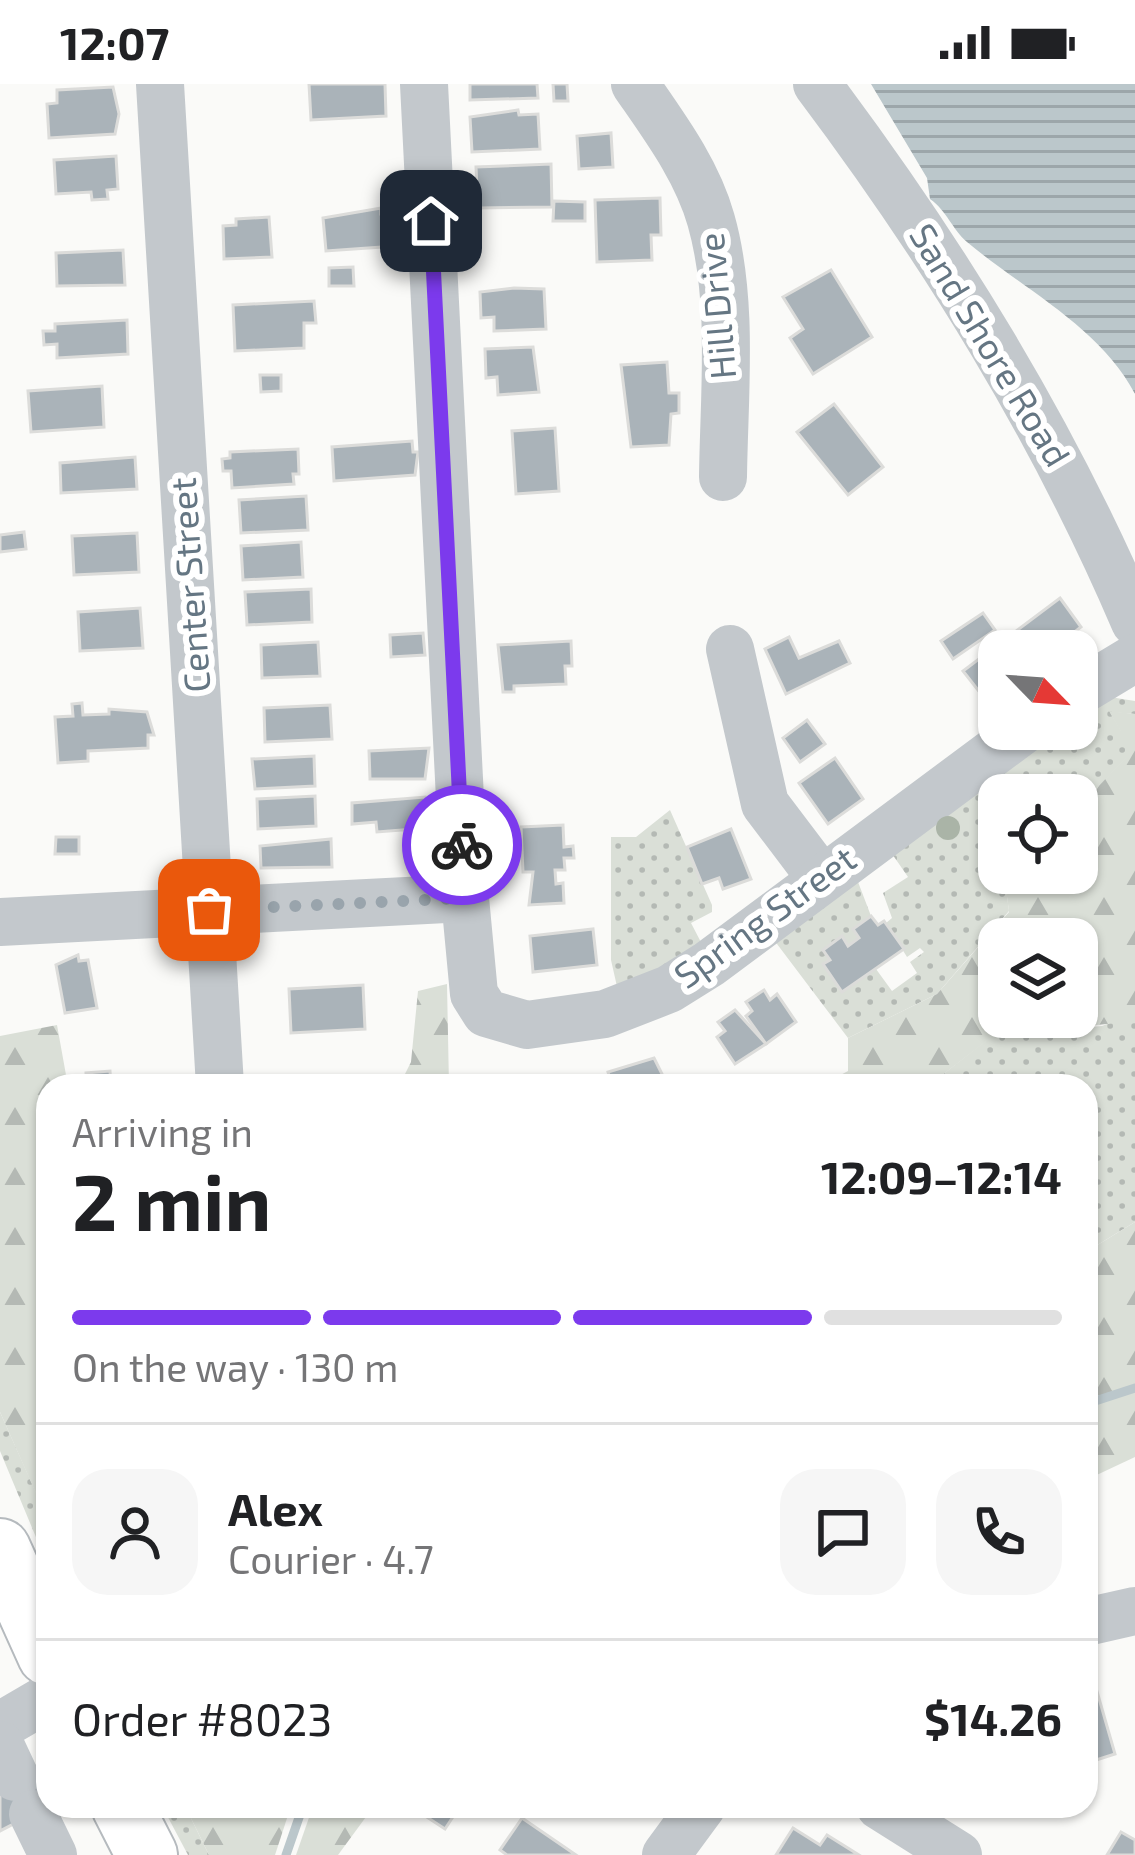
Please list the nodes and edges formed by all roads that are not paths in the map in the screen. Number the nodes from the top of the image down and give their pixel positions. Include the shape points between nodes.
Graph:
1 (160, 84) edge
2 (424, 84) edge
3 (634, 84) edge
4 (818, 84) edge
5 (723, 477) dead end
6 (1135, 622) edge
7 (730, 650) dead end
8 (1135, 658) edge
9 (1098, 680) edge
10 (996, 750) edge
11 (821, 878) junction
12 (465, 898) junction
13 (209, 910) junction
14 (0, 922) edge
15 (219, 1074) edge
16 (0, 1549) edge
17 (1135, 1611) edge
18 (1098, 1619) edge
19 (36, 1628) edge
20 (36, 1705) edge
21 (0, 1726) edge
22 (693, 1818) edge
23 (899, 1818) edge
24 (665, 1855) edge
25 (958, 1855) edge

1 - 13 street, Center Street
2 - 12 street, Spring Street
3 - 5 street, Hill Drive via 689,167 712,220 722,283
4 - 6 street, Sand Shore Road via 1010,366 1074,483
7 - 11 street via 765,803
8 - 9 street
10 - 11 street, Spring Street
11 - 12 street, Spring Street via 669,989 550,1024 500,1021 478,1004
12 - 13 street
13 - 14 street
13 - 15 street, Center Street
16 - 19 main road
17 - 18 street
20 - 21 street
22 - 24 street
23 - 25 street

